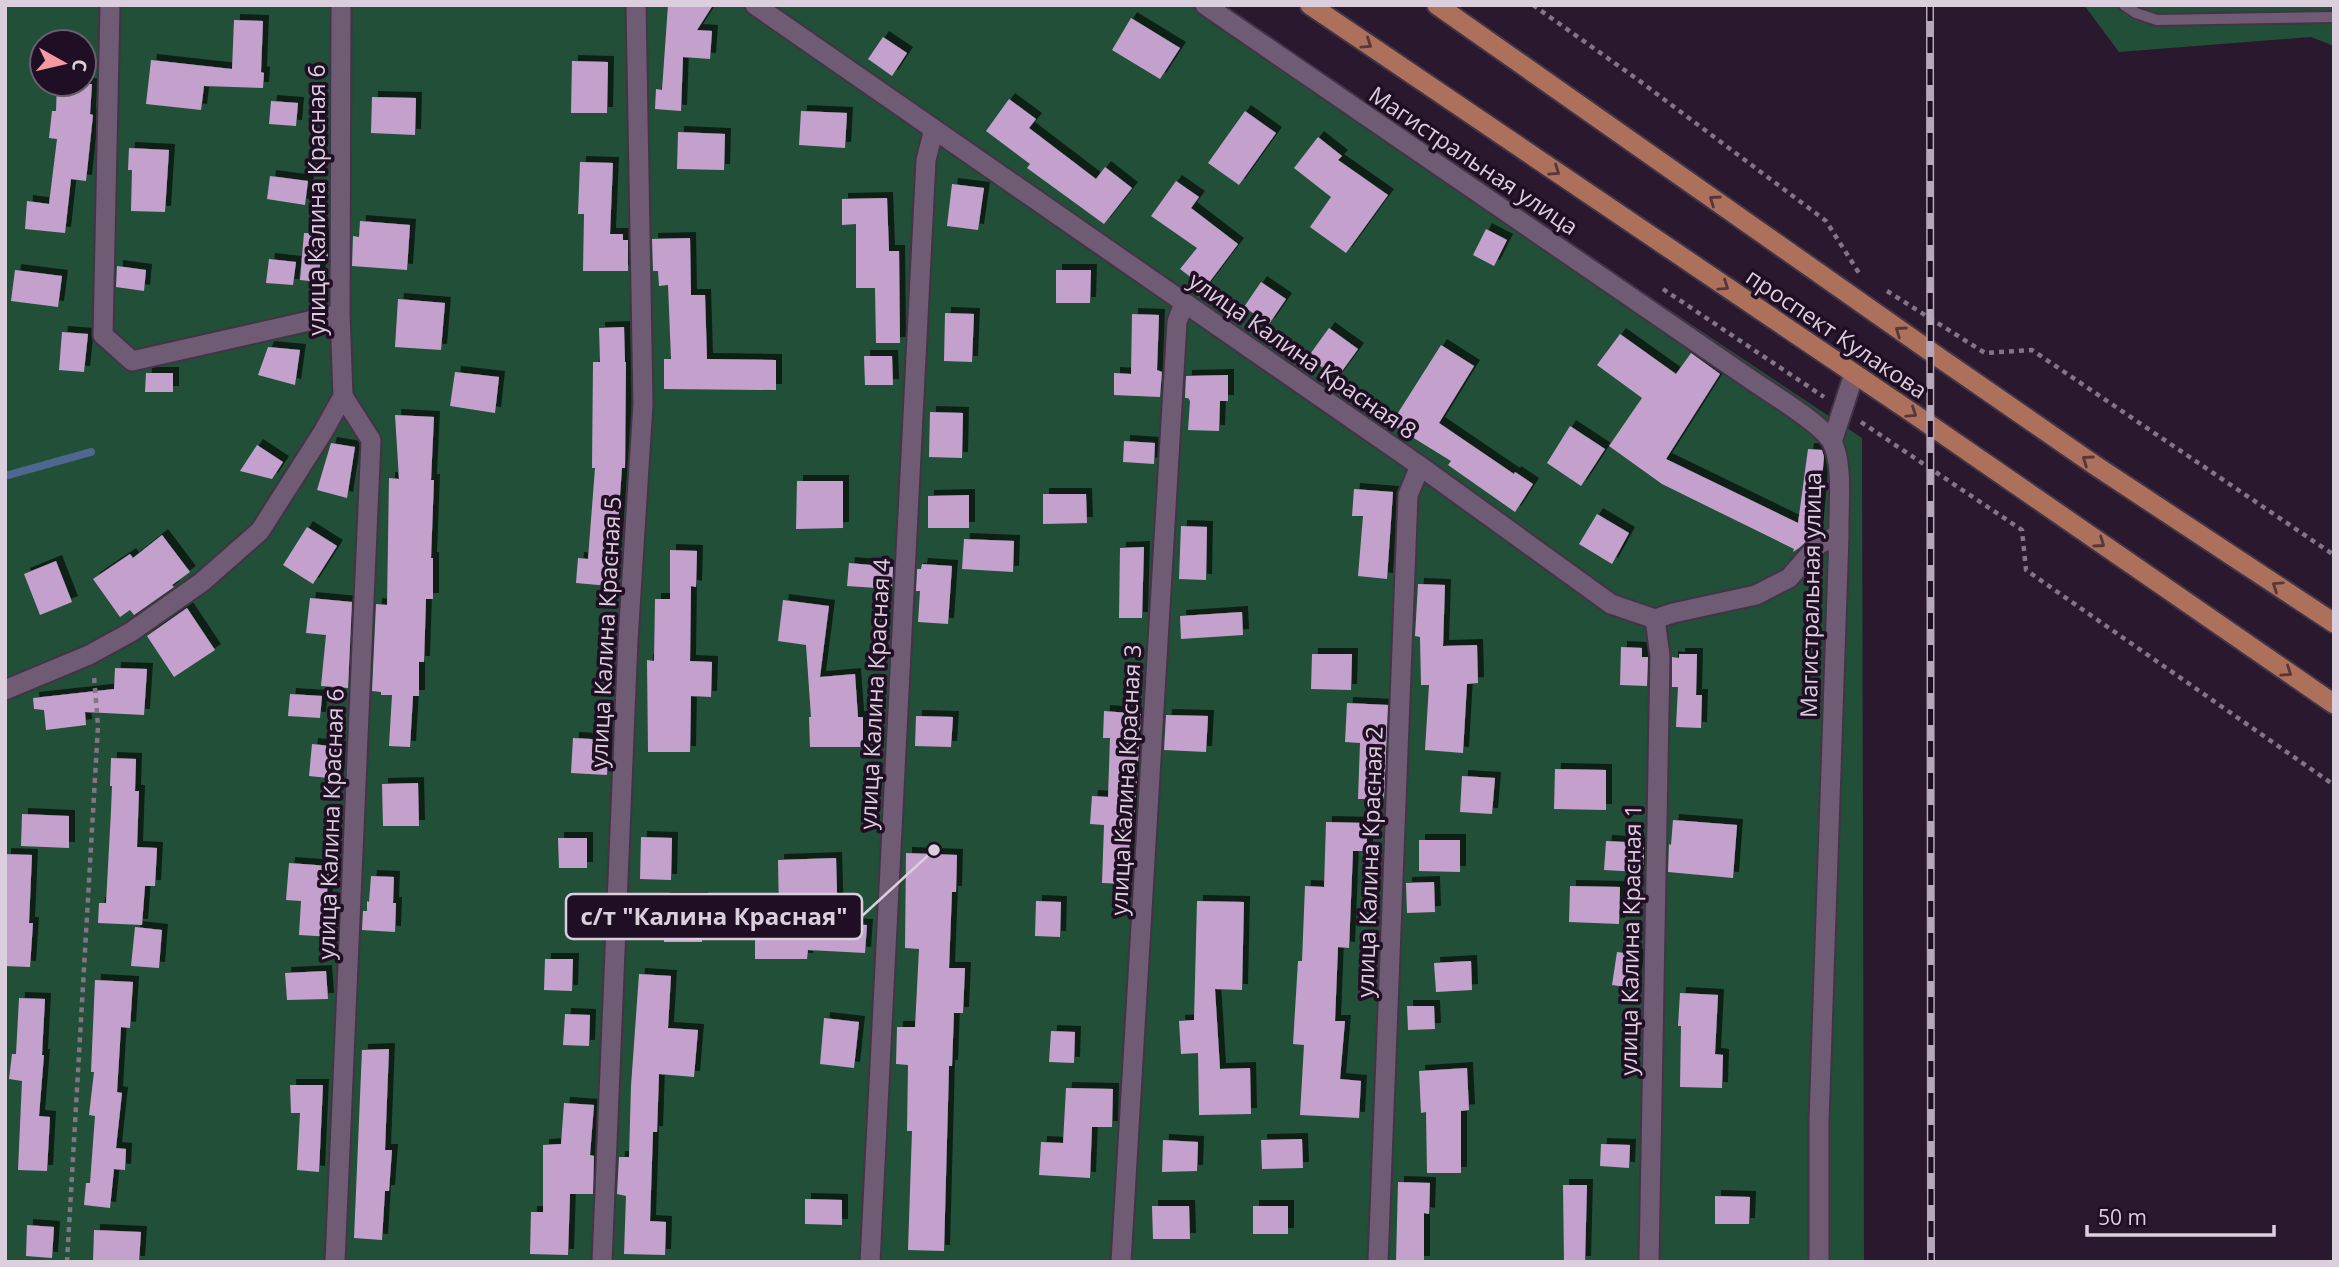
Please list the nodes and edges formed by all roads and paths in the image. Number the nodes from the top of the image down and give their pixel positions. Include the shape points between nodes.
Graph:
1 (110, 5) edge
2 (341, 5) edge
3 (636, 5) edge
4 (755, 5) edge
5 (1205, 5) edge
6 (1311, 5) edge
7 (1437, 5) edge
8 (1533, 5) edge
9 (2124, 5) edge
10 (2308, 5) edge
11 (2334, 17) edge
12 (2308, 18) junction
13 (934, 130) junction
14 (1859, 274) dead end
15 (1882, 288) dead end
16 (1184, 303) junction
17 (340, 314) junction
18 (1854, 374) junction
19 (343, 396) junction
20 (1832, 442) junction
21 (1420, 466) junction
22 (1839, 535) junction
23 (2334, 555) edge
24 (1655, 619) junction
25 (2334, 624) edge
26 (89, 655) junction
27 (5, 690) edge
28 (2334, 704) edge
29 (67, 1262) edge
30 (335, 1262) edge
31 (602, 1262) edge
32 (870, 1262) edge
33 (1121, 1262) edge
34 (1378, 1262) edge
35 (1649, 1262) edge
36 (1819, 1262) edge

1 - 17 street via 103,335 132,361
2 - 17 street, улица Калина Красная 6
3 - 31 street, улица Калина Красная 5 via 643,404 628,640
4 - 13 street, улица Калина Красная 8
5 - 20 street, Магистральная улица via 1771,394
6 -> 18 main road, проспект Кулакова
25 -> 7 main road, проспект Кулакова via 1999,399
8 - 14 path via 1826,221
9 - 12 lane via 2157,20
10 - 12 lane
11 - 12 lane
13 - 16 street, улица Калина Красная 8
13 - 32 street, улица Калина Красная 4 via 926,160
15 - 23 path via 1985,353 2032,350
16 - 21 street, улица Калина Красная 8
16 - 33 street, улица Калина Красная 3 via 1177,321
17 - 19 street, улица Калина Красная 6
18 - 20 street
18 -> 28 main road, проспект Кулакова
19 - 26 street via 260,531 202,582
19 - 30 street, улица Калина Красная 6 via 371,440
20 - 22 street, Магистральная улица via 1838,465
21 - 24 street, улица Калина Красная 8 via 1611,604
21 - 34 street, улица Калина Красная 2 via 1408,495
22 - 24 street via 1819,544 1788,578 1756,595
22 - 36 street, Магистральная улица
24 - 35 street, улица Калина Красная 1 via 1660,656
26 - 27 street
26 - 29 path via 96,681 98,726

